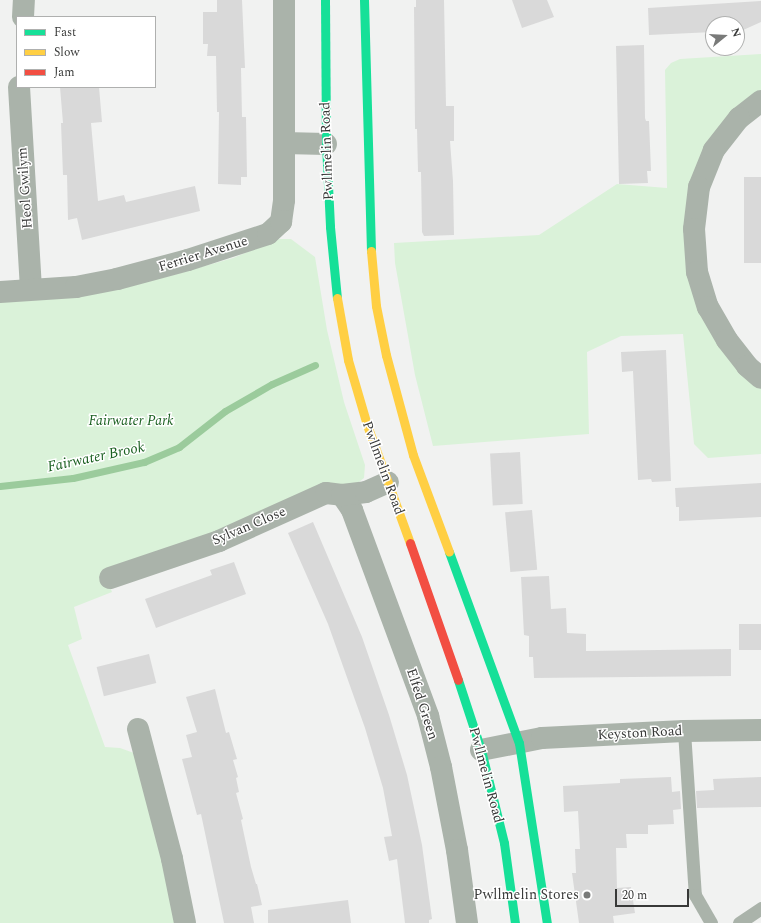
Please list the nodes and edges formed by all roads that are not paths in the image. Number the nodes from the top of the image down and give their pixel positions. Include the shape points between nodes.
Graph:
1 (24, 0) edge
2 (284, 0) edge
3 (325, 0) edge
4 (364, 0) edge
5 (23, 16) edge
6 (19, 88) edge
7 (761, 101) edge
8 (284, 143) junction
9 (326, 144) junction
10 (31, 289) junction
11 (0, 292) edge
12 (761, 378) edge
13 (388, 482) junction
14 (342, 495) junction
15 (110, 578) dead end
16 (138, 729) dead end
17 (761, 730) edge
18 (684, 731) junction
19 (519, 743) junction
20 (481, 750) junction
21 (761, 908) edge
22 (185, 923) edge
23 (467, 923) edge
24 (515, 923) edge
25 (547, 923) edge
26 (711, 923) edge
27 (739, 923) edge

1 - 5 street
2 - 8 street
3 - 9 street, Pwllmelin Road
4 - 19 street via 370,246 377,313 413,455
6 - 10 street, Heol Gwilym
7 - 12 street via 739,118 714,150 699,186 694,229 697,272 708,307 727,340 747,366
8 - 9 street
8 - 10 street, Ferrier Avenue via 284,200 281,222 268,234 188,260 117,279 76,287
9 - 13 street, Pwllmelin Road via 337,298 348,360 367,425
10 - 11 street, Ferrier Avenue
13 - 14 street, Sylvan Close via 366,492
13 - 20 street, Pwllmelin Road via 444,636
14 - 15 street, Sylvan Close via 326,493 218,541
14 - 23 street, Elfed Green via 352,510 428,716 457,850
16 - 22 street via 172,859
17 - 18 street, Keyston Road
18 - 19 street, Keyston Road via 542,738
18 - 26 lane via 695,895
19 - 20 street, Keyston Road
19 - 25 street
20 - 24 street, Pwllmelin Road via 504,843
21 - 27 lane

